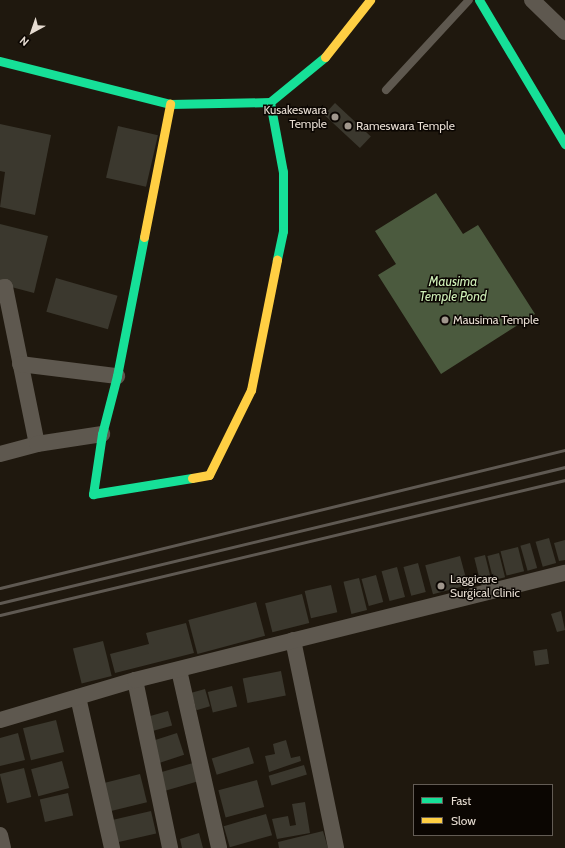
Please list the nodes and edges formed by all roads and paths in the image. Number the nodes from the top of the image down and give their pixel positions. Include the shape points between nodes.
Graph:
1 (370, 0) edge
2 (469, 0) edge
3 (479, 0) edge
4 (532, 0) edge
5 (565, 32) edge
6 (0, 61) edge
7 (386, 90) dead end
8 (270, 102) junction
9 (170, 104) junction
10 (565, 144) edge
11 (0, 288) edge
12 (20, 364) junction
13 (117, 376) junction
14 (102, 434) junction
15 (37, 444) junction
16 (0, 454) edge
17 (565, 573) edge
18 (293, 640) junction
19 (179, 670) junction
20 (135, 680) junction
21 (78, 697) junction
22 (0, 720) edge
23 (0, 835) edge
24 (3, 848) edge
25 (112, 848) edge
26 (170, 848) edge
27 (218, 848) edge
28 (336, 848) edge

1 - 8 street via 329,54
2 - 7 lane
3 - 10 street
4 - 5 street
6 - 9 street
8 - 9 street
8 - 14 street via 283,172 284,231 251,390 208,475 93,494
9 - 13 street
11 - 12 street via 5,287
12 - 13 street
12 - 15 street
13 - 14 street
14 - 15 street
15 - 16 street
17 - 18 street
18 - 19 street
18 - 28 street
19 - 20 street
19 - 27 street
20 - 21 street
20 - 26 street
21 - 22 street
21 - 25 street
23 - 24 street

